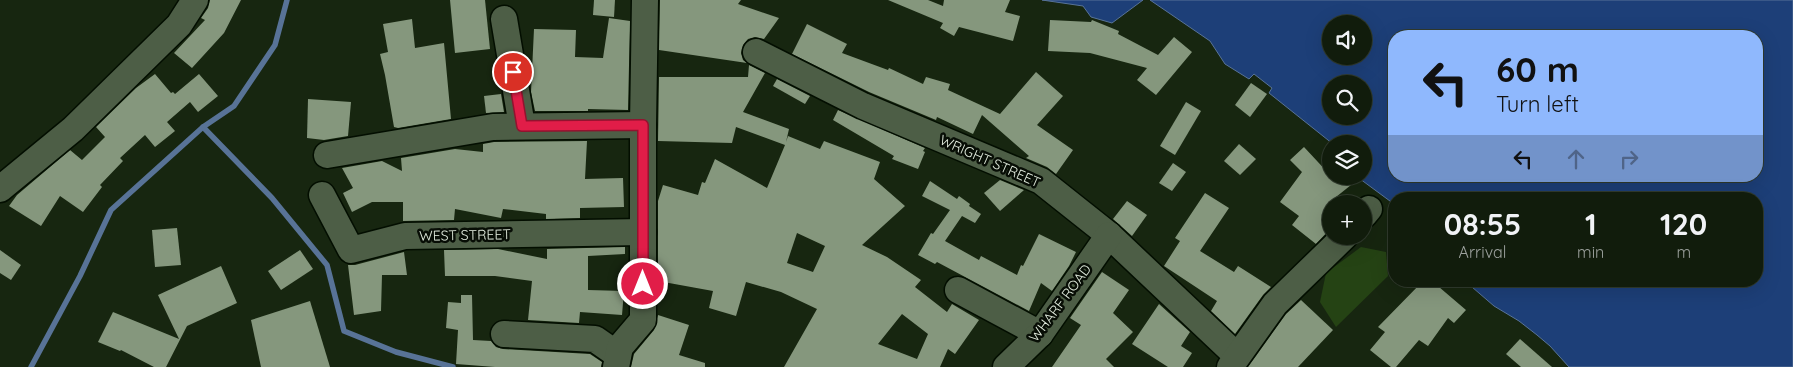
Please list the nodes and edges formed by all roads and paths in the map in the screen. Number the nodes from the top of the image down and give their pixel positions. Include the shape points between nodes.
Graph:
1 (195, 0) edge
2 (645, 0) edge
3 (504, 19) dead end
4 (756, 52) dead end
5 (643, 125) junction
6 (522, 126) junction
7 (326, 155) dead end
8 (0, 189) edge
9 (322, 195) dead end
10 (643, 232) junction
11 (1110, 235) junction
12 (1337, 245) edge
13 (958, 290) dead end
14 (504, 334) dead end
15 (1040, 334) junction
16 (617, 361) edge
17 (1233, 362) edge
18 (1006, 367) edge

1 - 8 street via 179,26 80,122
2 - 5 street
3 - 6 street
4 - 11 street, WRIGHT STREET via 863,106 1040,181
5 - 6 street
5 - 10 street
6 - 7 street via 493,127
9 - 10 street, WEST STREET via 351,250 405,236
10 - 16 street via 643,320 620,347
11 - 15 street, WHARF ROAD
11 - 17 street, WRIGHT STREET
12 - 17 street via 1275,304
13 - 15 street
14 - 16 street via 595,339
15 - 18 street, WHARF ROAD

